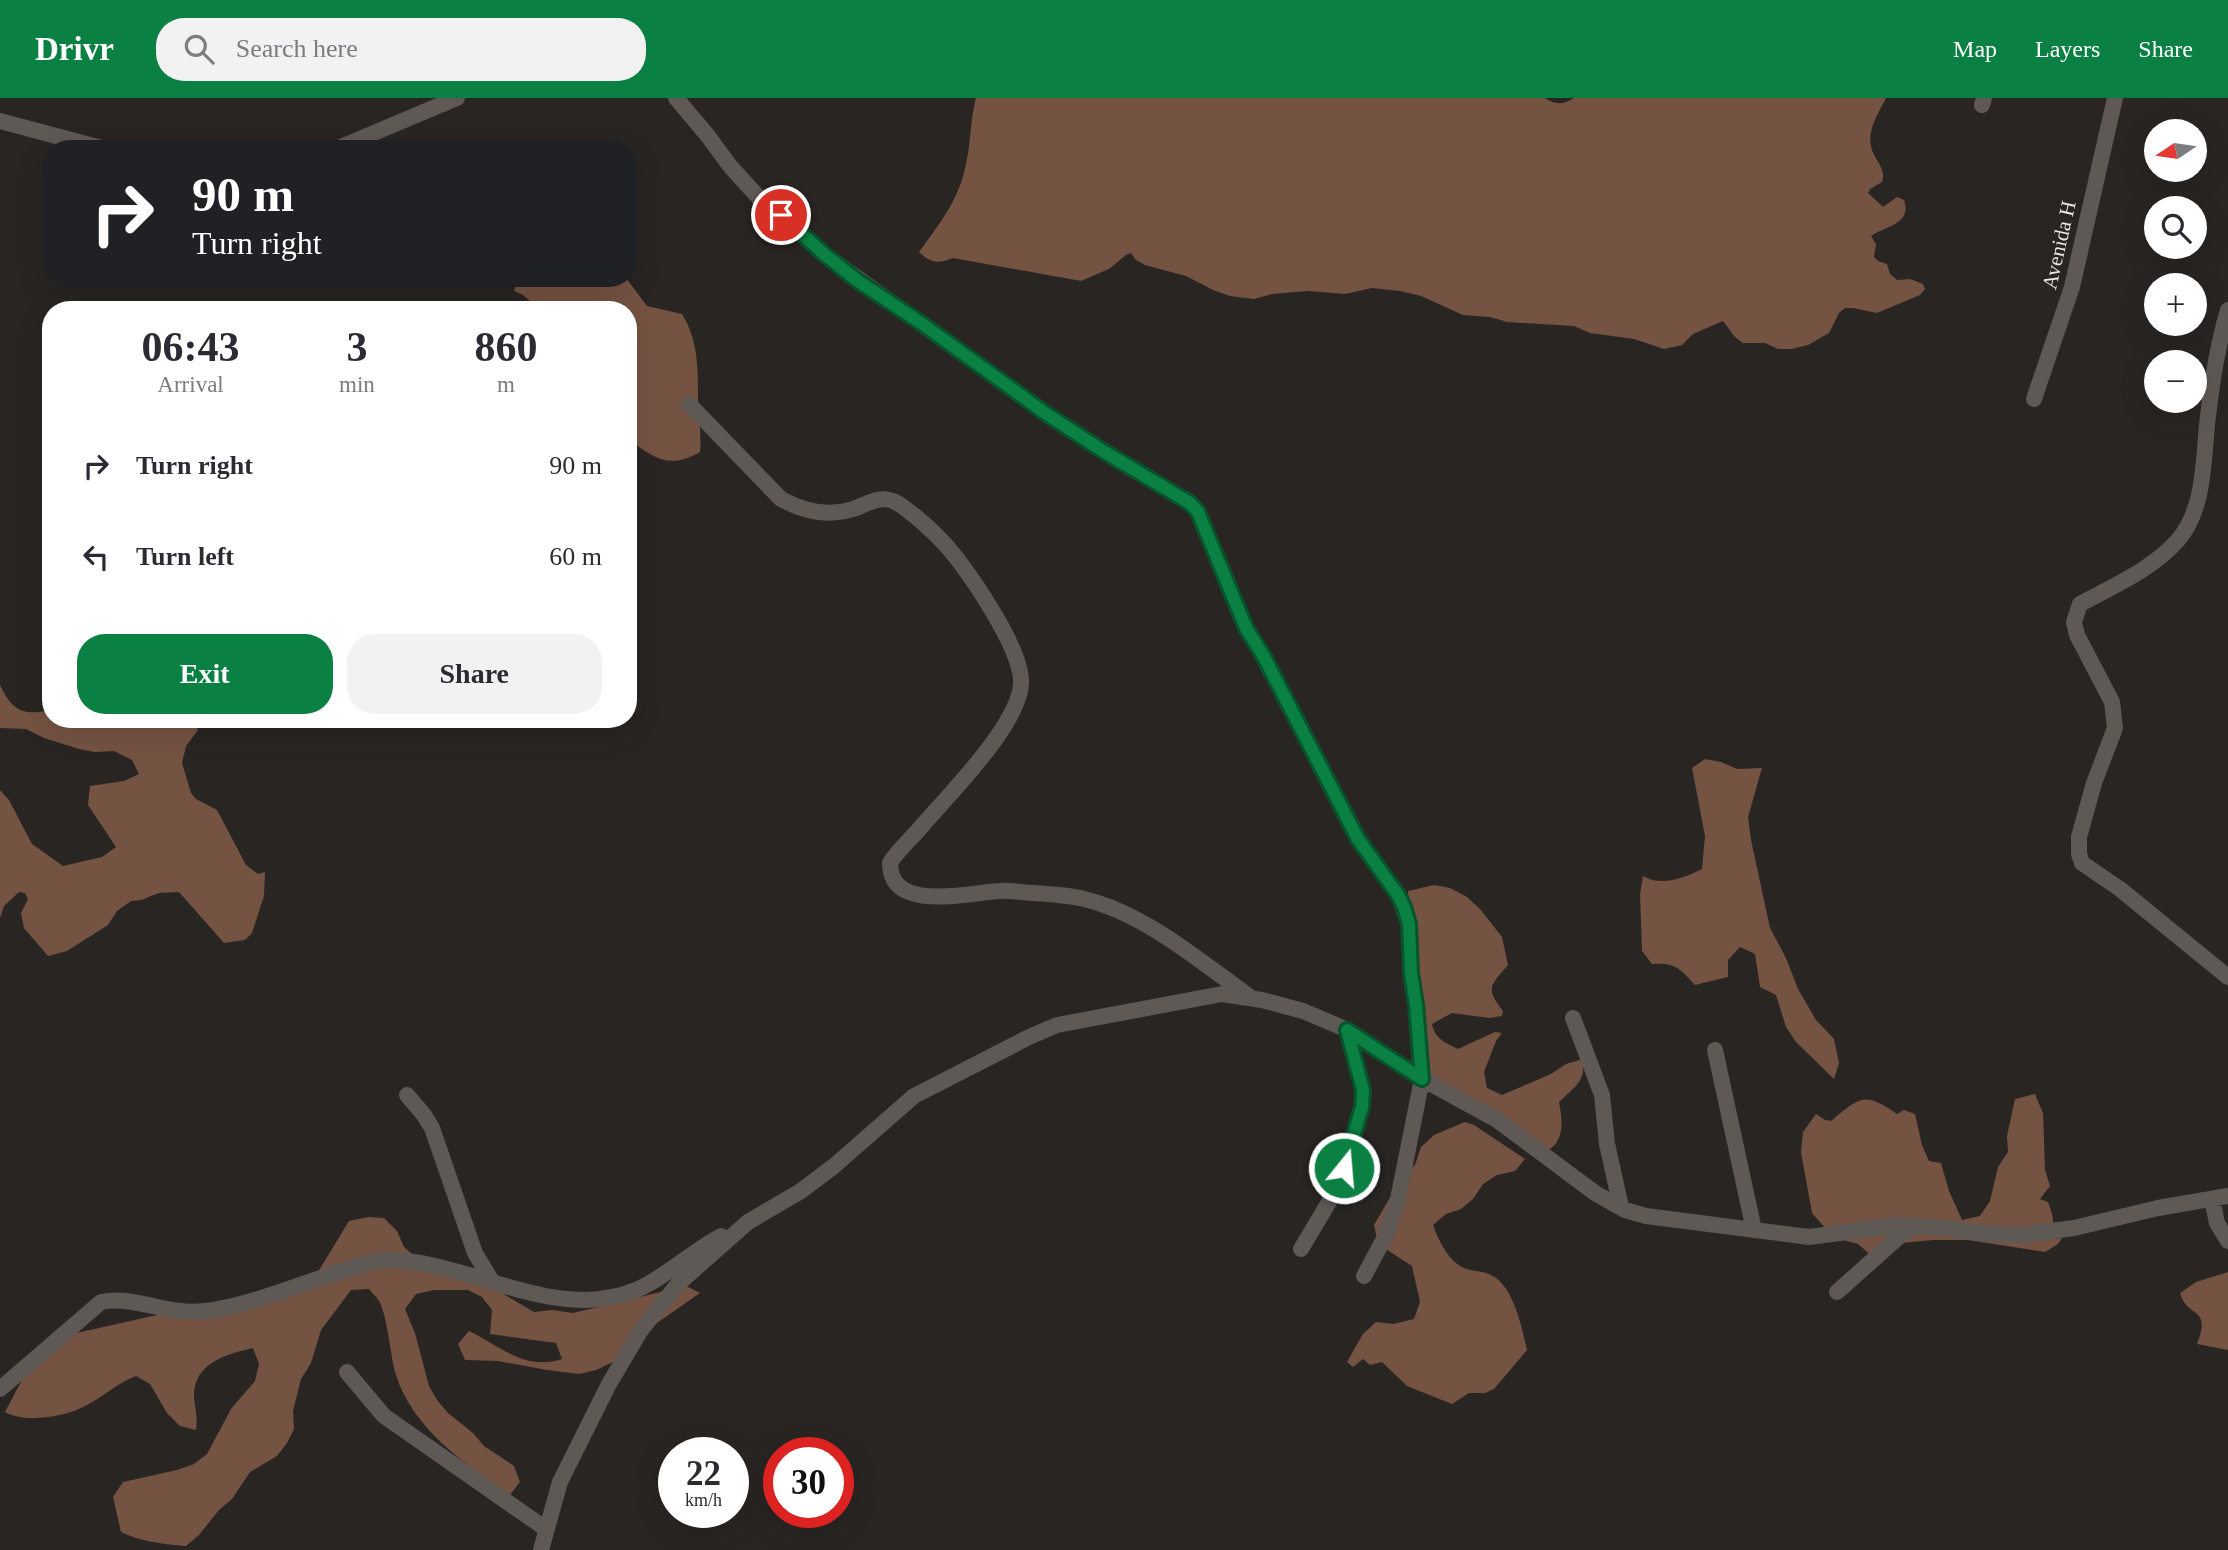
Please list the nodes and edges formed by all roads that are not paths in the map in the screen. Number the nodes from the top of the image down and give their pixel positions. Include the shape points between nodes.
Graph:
1 (457, 98) edge
2 (676, 98) edge
3 (2115, 98) edge
4 (0, 121) edge
5 (71, 140) edge
6 (357, 140) edge
7 (2228, 310) edge
8 (2034, 399) dead end
9 (690, 404) dead end
10 (2228, 977) edge
11 (1252, 999) junction
12 (1573, 1017) dead end
13 (1347, 1030) junction
14 (1715, 1049) dead end
15 (1422, 1079) junction
16 (407, 1095) dead end
17 (2220, 1197) edge
18 (1621, 1208) junction
19 (748, 1222) junction
20 (1911, 1226) junction
21 (1754, 1230) junction
22 (2228, 1241) edge
23 (1301, 1249) dead end
24 (1364, 1276) dead end
25 (492, 1283) junction
26 (1837, 1292) dead end
27 (347, 1372) dead end
28 (0, 1389) edge
29 (546, 1529) junction
30 (541, 1550) edge

1 - 6 street
2 - 15 street via 761,200 824,254 1045,413 1198,512 1246,628 1358,839 1404,907
3 - 8 street, Avenida H via 2072,287
4 - 5 street
7 - 10 street via 2191,519 2179,539 2152,564 2080,604 2074,622 2112,702 2115,728 2079,837 2082,863
9 - 11 street via 781,499 794,506 832,513 891,499 907,510 945,541 961,563 989,605 1019,667 1018,699 1001,733 890,863 899,889 923,896 1003,890 1085,899 1154,930
11 - 13 street
11 - 19 street via 1222,995 1057,1025 1029,1037 914,1096 812,1183
12 - 18 street via 1602,1095
13 - 15 street
13 - 23 street via 1363,1090 1362,1107 1332,1197
14 - 21 street
15 - 18 street via 1497,1120
15 - 24 street via 1398,1199
16 - 25 street via 432,1128 475,1253
17 - 20 street via 2022,1235
17 - 22 street via 2217,1223
18 - 21 street via 1646,1216
19 - 25 street via 639,1289 619,1296 588,1300
19 - 29 street via 678,1284 641,1330 560,1482
20 - 21 street via 1809,1237
20 - 26 street
25 - 28 street via 421,1263 386,1259 233,1307 160,1309 108,1301 93,1307
27 - 29 street via 384,1416
29 - 30 street

